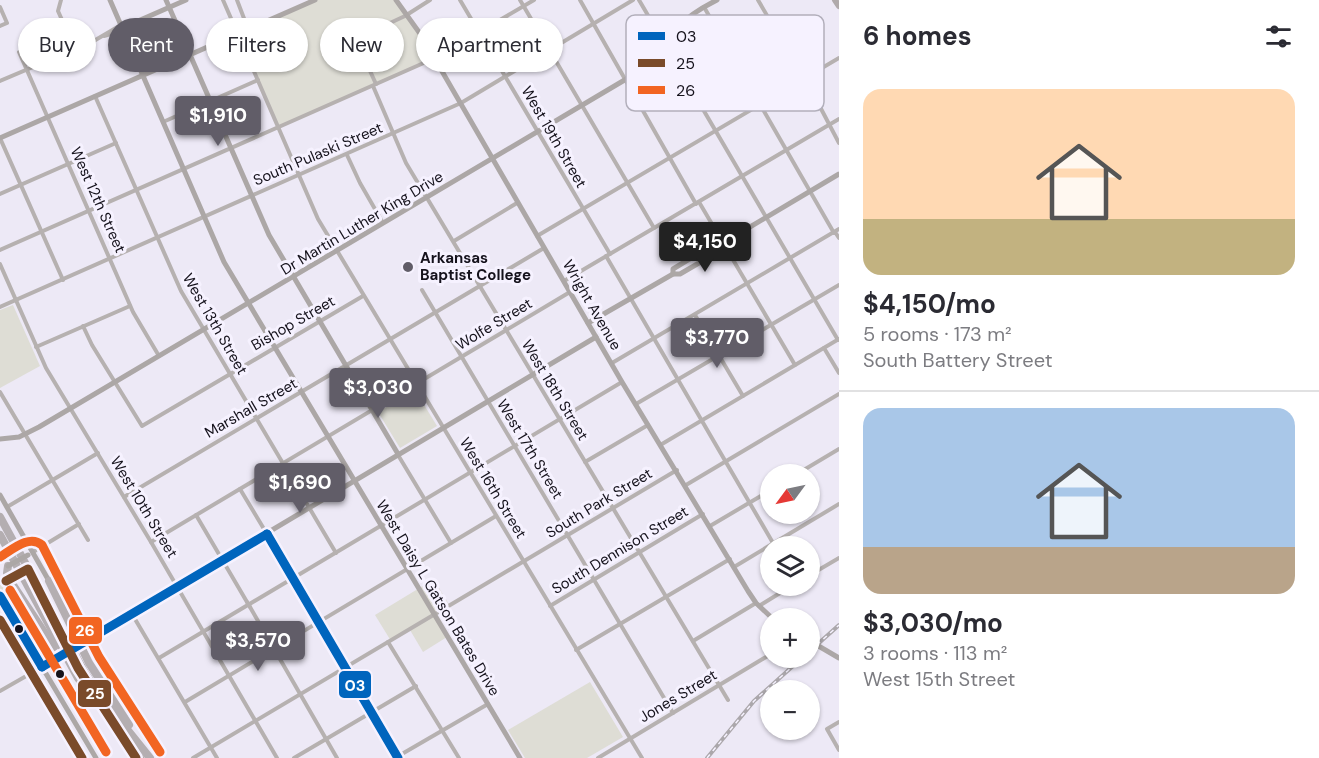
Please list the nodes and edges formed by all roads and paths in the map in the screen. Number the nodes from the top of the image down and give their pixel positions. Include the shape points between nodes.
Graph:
1 (110, 0) edge
2 (166, 0) edge
3 (186, 0) edge
4 (223, 0) edge
5 (237, 0) edge
6 (315, 0) edge
7 (396, 0) edge
8 (430, 0) edge
9 (460, 0) edge
10 (519, 0) edge
11 (534, 0) edge
12 (580, 0) edge
13 (633, 0) edge
14 (639, 0) edge
15 (717, 0) edge
16 (758, 0) edge
17 (836, 0) edge
18 (60, 1) edge
19 (523, 6) junction
20 (839, 6) edge
21 (0, 7) edge
22 (704, 7) junction
23 (169, 8) junction
24 (408, 14) junction
25 (648, 15) edge
26 (692, 15) edge
27 (708, 15) edge
28 (767, 15) edge
29 (61, 18) edge
30 (118, 18) edge
31 (146, 18) edge
32 (173, 18) edge
33 (231, 18) edge
34 (244, 18) edge
35 (274, 18) edge
36 (471, 18) edge
37 (503, 18) edge
38 (530, 18) edge
39 (594, 24) junction
40 (0, 26) edge
41 (416, 27) edge
42 (563, 43) edge
43 (839, 58) edge
44 (194, 64) edge
45 (416, 66) edge
46 (824, 67) edge
47 (22, 72) edge
48 (28, 72) edge
49 (141, 72) edge
50 (149, 72) edge
51 (254, 72) edge
52 (443, 72) edge
53 (503, 72) edge
54 (512, 72) edge
55 (562, 72) edge
56 (142, 75) junction
57 (505, 76) junction
58 (258, 80) junction
59 (626, 80) joint
60 (0, 81) edge
61 (374, 85) junction
62 (95, 96) junction
63 (211, 101) junction
64 (461, 103) junction
65 (582, 106) junction
66 (643, 111) edge
67 (702, 111) edge
68 (749, 111) edge
69 (762, 111) edge
70 (822, 111) edge
71 (48, 117) junction
72 (839, 119) edge
73 (163, 122) junction
74 (829, 124) junction
75 (279, 128) junction
76 (538, 132) junction
77 (714, 132) junction
78 (394, 134) junction
79 (0, 138) edge
80 (116, 143) junction
81 (839, 143) edge
82 (231, 148) junction
83 (785, 150) junction
84 (347, 155) junction
85 (670, 158) junction
86 (493, 160) junction
87 (69, 164) junction
88 (184, 169) junction
89 (839, 174) edge
90 (298, 176) junction
91 (741, 176) junction
92 (627, 183) junction
93 (21, 185) junction
94 (137, 190) junction
95 (810, 191) junction
96 (0, 194) edge
97 (251, 196) junction
98 (428, 197) junction
99 (517, 203) junction
100 (697, 203) junction
101 (583, 209) junction
102 (90, 211) junction
103 (205, 217) junction
104 (767, 217) junction
105 (383, 224) junction
106 (654, 228) junction
107 (836, 231) edge
108 (42, 232) junction
109 (537, 236) junction
110 (158, 238) junction
111 (839, 238) edge
112 (454, 242) junction
113 (723, 243) junction
114 (544, 248) junction
115 (0, 250) edge
116 (337, 252) junction
117 (608, 255) junction
118 (110, 258) junction
119 (790, 258) junction
120 (0, 264) edge
121 (294, 277) junction
122 (63, 280) junction
123 (564, 281) junction
124 (747, 284) junction
125 (839, 285) edge
126 (480, 286) junction
127 (422, 290) dead end
128 (570, 292) junction
129 (363, 296) junction
130 (631, 298) junction
131 (815, 299) junction
132 (16, 300) junction
133 (249, 304) junction
134 (130, 306) junction
135 (0, 307) edge
136 (435, 313) junction
137 (695, 315) junction
138 (320, 322) junction
139 (588, 323) junction
140 (771, 325) junction
141 (83, 326) junction
142 (204, 330) junction
143 (506, 331) junction
144 (596, 336) junction
145 (655, 338) junction
146 (391, 339) junction
147 (839, 340) edge
148 (36, 347) junction
149 (274, 348) junction
150 (824, 348) junction
151 (159, 356) junction
152 (719, 356) junction
153 (462, 357) junction
154 (612, 363) junction
155 (795, 365) junction
156 (346, 366) junction
157 (839, 373) edge
158 (230, 374) junction
159 (532, 375) junction
160 (678, 379) junction
161 (115, 382) junction
162 (622, 382) junction
163 (417, 384) junction
164 (0, 392) edge
165 (301, 392) junction
166 (839, 394) edge
167 (743, 396) junction
168 (488, 401) junction
169 (636, 404) junction
170 (71, 408) junction
171 (372, 410) junction
172 (559, 419) junction
173 (257, 420) junction
174 (702, 420) junction
175 (648, 425) junction
176 (443, 428) junction
177 (26, 434) junction
178 (328, 437) junction
179 (0, 439) edge
180 (662, 444) junction
181 (514, 446) junction
182 (839, 449) edge
183 (98, 453) junction
184 (398, 454) junction
185 (726, 461) junction
186 (585, 462) junction
187 (283, 464) junction
188 (814, 464) edge
189 (677, 470) junction
190 (470, 472) junction
191 (52, 479) junction
192 (354, 480) junction
193 (686, 485) junction
194 (240, 489) junction
195 (0, 495) edge
196 (760, 496) edge
197 (124, 497) junction
198 (425, 499) junction
199 (750, 502) junction
200 (839, 504) edge
201 (7, 507) junction
202 (309, 508) junction
203 (613, 509) junction
204 (703, 514) junction
205 (196, 515) junction
206 (496, 516) junction
207 (0, 517) edge
208 (79, 524) junction
209 (381, 526) junction
210 (710, 526) junction
211 (267, 534) junction
212 (0, 535) edge
213 (568, 536) junction
214 (769, 536) edge
215 (785, 536) edge
216 (88, 540) dead end
217 (151, 542) junction
218 (452, 543) junction
219 (760, 551) edge
220 (336, 552) junction
221 (31, 553) junction
222 (639, 553) junction
223 (839, 558) edge
224 (730, 559) junction
225 (223, 560) junction
226 (523, 562) junction
227 (8, 566) junction
228 (734, 567) junction
229 (820, 569) edge
230 (406, 570) junction
231 (0, 573) edge
232 (293, 578) junction
233 (9, 579) junction
234 (594, 580) junction
235 (49, 581) junction
236 (177, 587) junction
237 (0, 596) edge
238 (774, 596) edge
239 (666, 597) junction
240 (758, 605) junction
241 (550, 606) junction
242 (761, 608) edge
243 (132, 614) junction
244 (434, 616) junction
245 (15, 622) junction
246 (320, 623) junction
247 (621, 624) junction
248 (0, 632) edge
249 (203, 632) junction
250 (86, 641) junction
251 (693, 641) junction
252 (388, 642) junction
253 (820, 647) edge
254 (576, 650) junction
255 (274, 651) junction
256 (159, 658) junction
257 (839, 658) edge
258 (760, 661) edge
259 (42, 667) junction
260 (345, 669) junction
261 (229, 676) junction
262 (719, 685) junction
263 (416, 686) junction
264 (0, 691) edge
265 (300, 695) junction
266 (728, 700) dead end
267 (185, 702) junction
268 (96, 704) junction
269 (488, 704) junction
270 (371, 713) junction
271 (673, 713) junction
272 (255, 721) junction
273 (839, 722) edge
274 (443, 731) junction
275 (630, 738) junction
276 (326, 739) junction
277 (211, 747) junction
278 (839, 750) edge
279 (145, 756) edge
280 (96, 758) edge
281 (193, 758) edge
282 (217, 758) edge
283 (277, 758) edge
284 (294, 758) edge
285 (337, 758) edge
286 (397, 758) edge
287 (459, 758) edge
288 (520, 758) edge
289 (598, 758) edge
290 (642, 758) edge

1 - 30 street, West Daisy L Gatson Bates Drive
2 - 23 street
3 - 23 street
4 - 33 street, West 16th Street
5 - 34 street
6 - 35 street
7 - 24 street, Wright Avenue
8 - 24 street
9 - 36 street, West 19th Street
10 - 19 street
11 - 19 street
12 - 39 street
13 - 39 street, South Pulaski Street
14 - 25 street
15 - 22 street, Dr Martin Luther King Drive
16 - 28 street
17 - 20 main road
18 - 29 street
19 - 37 street
19 - 38 street
21 - 40 street via 7,23
22 - 26 street, Dr Martin Luther King Drive
22 - 27 street
23 - 31 street
23 - 32 street
24 - 41 street, Wright Avenue
24 - 61 street, West 18th Street via 358,42
39 - 42 street, South Pulaski Street
39 - 59 street
43 - 46 street
44 - 63 street
45 - 61 street
47 - 60 street
48 - 71 street, West 12th Street
49 - 56 street, West Daisy L Gatson Bates Drive
50 - 56 street
51 - 58 street, West 16th Street
52 - 64 street, Wright Avenue
53 - 57 street, West 19th Street
54 - 57 street, South Pulaski Street
55 - 65 street
56 - 62 street
56 - 73 street, West Daisy L Gatson Bates Drive
57 - 64 street, South Pulaski Street
57 - 76 street, West 19th Street
58 - 63 street
58 - 75 street, West 16th Street
59 - 65 street, Dr Martin Luther King Drive
61 - 75 street
61 - 78 street, West 18th Street
62 - 71 street
62 - 80 street, West 13th Street
63 - 73 street
63 - 82 street
64 - 78 street, South Pulaski Street
64 - 86 street, Wright Avenue
65 - 76 street, Dr Martin Luther King Drive
65 - 92 street
66 - 85 street
67 - 77 street
68 - 77 street
69 - 83 street
70 - 74 street
71 - 79 street
71 - 87 street, West 12th Street
72 - 74 street
73 - 88 street, West Daisy L Gatson Bates Drive
74 - 81 street
74 - 83 street
75 - 82 street
75 - 90 street, West 16th Street
76 - 86 street, Dr Martin Luther King Drive
76 - 101 street, West 19th Street
77 - 85 street
77 - 91 street
78 - 84 street, South Pulaski Street
78 - 98 street, West 18th Street via 406,163
79 - 93 street
80 - 87 street
80 - 94 street, West 13th Street
82 - 88 street
82 - 97 street
83 - 91 street
83 - 95 street
84 - 90 street, South Pulaski Street
84 - 105 street
85 - 92 street
85 - 100 street
86 - 98 street, Dr Martin Luther King Drive
86 - 99 street, Wright Avenue
87 - 93 street
87 - 102 street, West 12th Street
88 - 94 street
88 - 103 street, West Daisy L Gatson Bates Drive
89 - 95 street
90 - 97 street, South Pulaski Street
90 - 116 street, West 16th Street
91 - 100 street
91 - 104 street
92 - 101 street
92 - 106 street
93 - 96 street
93 - 108 street
94 - 102 street
94 - 110 street, West 13th Street
95 - 104 street
95 - 107 street
97 - 103 street, South Pulaski Street
97 - 121 street via 268,235
98 - 105 street, Dr Martin Luther King Drive
98 - 112 street, West 18th Street
99 - 109 street, Wright Avenue
99 - 112 street
100 - 106 street
100 - 113 street
101 - 109 street
101 - 117 street, West 19th Street
102 - 108 street
102 - 118 street, West 12th Street
103 - 110 street, South Pulaski Street
103 - 133 street, West Daisy L Gatson Bates Drive via 224,262
104 - 113 street
104 - 119 street
105 - 116 street, Dr Martin Luther King Drive
106 - 117 street
107 - 111 street
107 - 119 street
108 - 115 street
108 - 122 street
109 - 114 street, Wright Avenue
110 - 118 street, South Pulaski Street
110 - 142 street, West 13th Street via 177,283
112 - 126 street, West 18th Street
113 - 124 street
113 - 130 street via 719,241
114 - 123 street, Wright Avenue
114 - 126 street, Marshall Street
116 - 121 street, Dr Martin Luther King Drive
116 - 129 street, West 16th Street
117 - 123 street
117 - 130 street, West 19th Street
118 - 122 street, South Pulaski Street
118 - 134 street, West 12th Street
119 - 124 street
119 - 131 street
120 - 132 street, West 10th Street
121 - 133 street, Dr Martin Luther King Drive
121 - 138 street
122 - 132 street, South Pulaski Street
123 - 128 street, Wright Avenue
124 - 137 street
124 - 140 street
125 - 131 street
126 - 136 street, Marshall Street
126 - 143 street, West 18th Street
127 - 136 street, West 17th Street
128 - 139 street, Wright Avenue
128 - 143 street, Wolfe Street
129 - 138 street, Bishop Street
129 - 146 street, West 16th Street
130 - 139 street
130 - 145 street, West 19th Street
131 - 140 street
131 - 147 street
132 - 135 street, South Pulaski Street
132 - 148 street, West 10th Street
133 - 142 street, Dr Martin Luther King Drive
133 - 149 street, West Daisy L Gatson Bates Drive
134 - 141 street
134 - 151 street, West 12th Street
136 - 146 street, Marshall Street
136 - 153 street, West 17th Street
137 - 145 street
137 - 152 street
138 - 149 street, Bishop Street
138 - 156 street
139 - 144 street, Wright Avenue
140 - 152 street
140 - 155 street
141 - 148 street
141 - 161 street
142 - 151 street, Dr Martin Luther King Drive
142 - 158 street, West 13th Street
143 - 153 street, Wolfe Street
143 - 159 street, West 18th Street
144 - 154 street, Wright Avenue
144 - 159 street
145 - 154 street
145 - 160 street, West 19th Street
146 - 156 street, Marshall Street
146 - 163 street, West 16th Street
147 - 150 street
148 - 170 street, West 10th Street
149 - 158 street, Bishop Street
149 - 165 street, West Daisy L Gatson Bates Drive
150 - 155 street
150 - 157 street
151 - 161 street, Dr Martin Luther King Drive
152 - 160 street
152 - 167 street
153 - 163 street, Wolfe Street
153 - 168 street, West 17th Street
154 - 162 street, Wright Avenue
155 - 167 street
156 - 165 street, Marshall Street
156 - 171 street
158 - 161 street, Bishop Street via 142,426
158 - 173 street, West 13th Street
159 - 168 street
159 - 172 street, West 18th Street
160 - 169 street
160 - 174 street, West 19th Street
161 - 170 street, Dr Martin Luther King Drive
162 - 169 street, Wright Avenue
162 - 172 street
163 - 171 street, Wolfe Street
163 - 176 street, West 16th Street
164 - 177 street
165 - 173 street, Marshall Street
165 - 178 street, West Daisy L Gatson Bates Drive
166 - 185 street
167 - 174 street
168 - 176 street
168 - 181 street, West 17th Street
169 - 175 street, Wright Avenue
170 - 177 street, Dr Martin Luther King Drive
170 - 183 street, West 10th Street
171 - 178 street, Wolfe Street
171 - 184 street
172 - 181 street
172 - 186 street, West 18th Street
173 - 187 street, West 13th Street
173 - 197 street, Marshall Street
174 - 180 street
174 - 185 street, West 19th Street
175 - 180 street, Wright Avenue
175 - 186 street
176 - 184 street
176 - 190 street, West 16th Street
177 - 179 street, Dr Martin Luther King Drive
177 - 191 street
178 - 187 street, Wolfe Street
178 - 192 street, West Daisy L Gatson Bates Drive
180 - 189 street, Wright Avenue
181 - 190 street
181 - 213 street, West 17th Street
182 - 188 street
183 - 191 street
183 - 197 street, West 10th Street
184 - 192 street
184 - 198 street
185 - 193 street
185 - 199 street, West 19th Street
186 - 203 street, West 18th Street
187 - 194 street, Wolfe Street
187 - 202 street, West 13th Street
189 - 193 street, Wright Avenue
189 - 203 street, South Park Street
190 - 198 street
190 - 206 street, West 16th Street
191 - 201 street
191 - 208 street
192 - 202 street
192 - 209 street, West Daisy L Gatson Bates Drive
193 - 204 street, Wright Avenue
194 - 205 street, Wolfe Street
194 - 211 street
195 - 201 street
196 - 199 street, South Dennison Street
197 - 217 street, West 10th Street
198 - 209 street
198 - 218 street
199 - 210 street, South Dennison Street
199 - 214 street, West 19th Street
200 - 215 street
201 - 221 street
202 - 211 street
202 - 220 street, West 13th Street
203 - 213 street, South Park Street
203 - 222 street, West 18th Street
204 - 210 street, Wright Avenue
204 - 222 street, South Dennison Street
205 - 217 street, Wolfe Street
205 - 225 street
206 - 218 street
206 - 226 street, West 16th Street
207 - 279 highway via 80,666
208 - 216 street
208 - 221 street
209 - 220 street
209 - 230 street, West Daisy L Gatson Bates Drive
210 - 224 street, Wright Avenue
211 - 225 street
211 - 232 street
212 - 268 highway via 61,649
213 - 226 street, South Park Street
213 - 234 street, West 17th Street
217 - 236 street, West 10th Street
218 - 230 street
219 - 228 street
220 - 232 street
221 - 227 street, bridge
221 - 235 street
222 - 234 street, South Dennison Street
222 - 239 street, West 18th Street
223 - 229 street
224 - 228 street, Wright Avenue
224 - 239 street
225 - 236 street
225 - 255 street, bridge
226 - 241 street, West 16th Street
226 - 244 street, South Park Street
227 - 231 street
227 - 233 highway
228 - 240 street, Wright Avenue
230 - 244 street, West Daisy L Gatson Bates Drive
230 - 246 street
231 - 233 highway
232 - 246 street
232 - 249 street
233 - 268 highway via 75,681
234 - 241 street, South Dennison Street
234 - 247 street, West 17th Street
235 - 250 street via 57,588
235 - 279 highway via 84,655
236 - 243 street
236 - 249 street, West 10th Street
237 - 245 street
238 - 240 street
239 - 247 street
239 - 251 street, West 18th Street
240 - 242 street, Wright Avenue
240 - 251 street
241 - 254 street, West 16th Street
243 - 250 street
243 - 256 street
244 - 252 street, South Park Street
244 - 269 street, West Daisy L Gatson Bates Drive
245 - 248 street
245 - 259 street
246 - 255 street
246 - 260 street
247 - 254 street
247 - 271 street, West 17th Street
249 - 256 street
249 - 261 street, West 10th Street
250 - 259 street, bridge
251 - 262 street, West 18th Street
252 - 260 street, South Park Street
252 - 263 street
253 - 257 street, bridge
254 - 275 street, West 16th Street
255 - 261 street
255 - 265 street
256 - 267 street
258 - 262 street, Jones Street
259 - 264 street
259 - 280 street
260 - 265 street, South Park Street
260 - 270 street
261 - 267 street
261 - 272 street, West 10th Street
262 - 266 street, West 18th Street
262 - 271 street, Jones Street
263 - 270 street
263 - 274 street
265 - 272 street, South Park Street
265 - 276 street
267 - 277 street
268 - 279 highway
269 - 274 street
269 - 288 street, West Daisy L Gatson Bates Drive
270 - 276 street
270 - 286 street
271 - 275 street, Jones Street
272 - 277 street, South Park Street
272 - 283 street, West 10th Street
273 - 278 street via 827,729
274 - 286 street
274 - 287 street
275 - 289 street, Jones Street
275 - 290 street, West 16th Street
276 - 284 street
276 - 285 street
277 - 281 street, South Park Street
277 - 282 street

